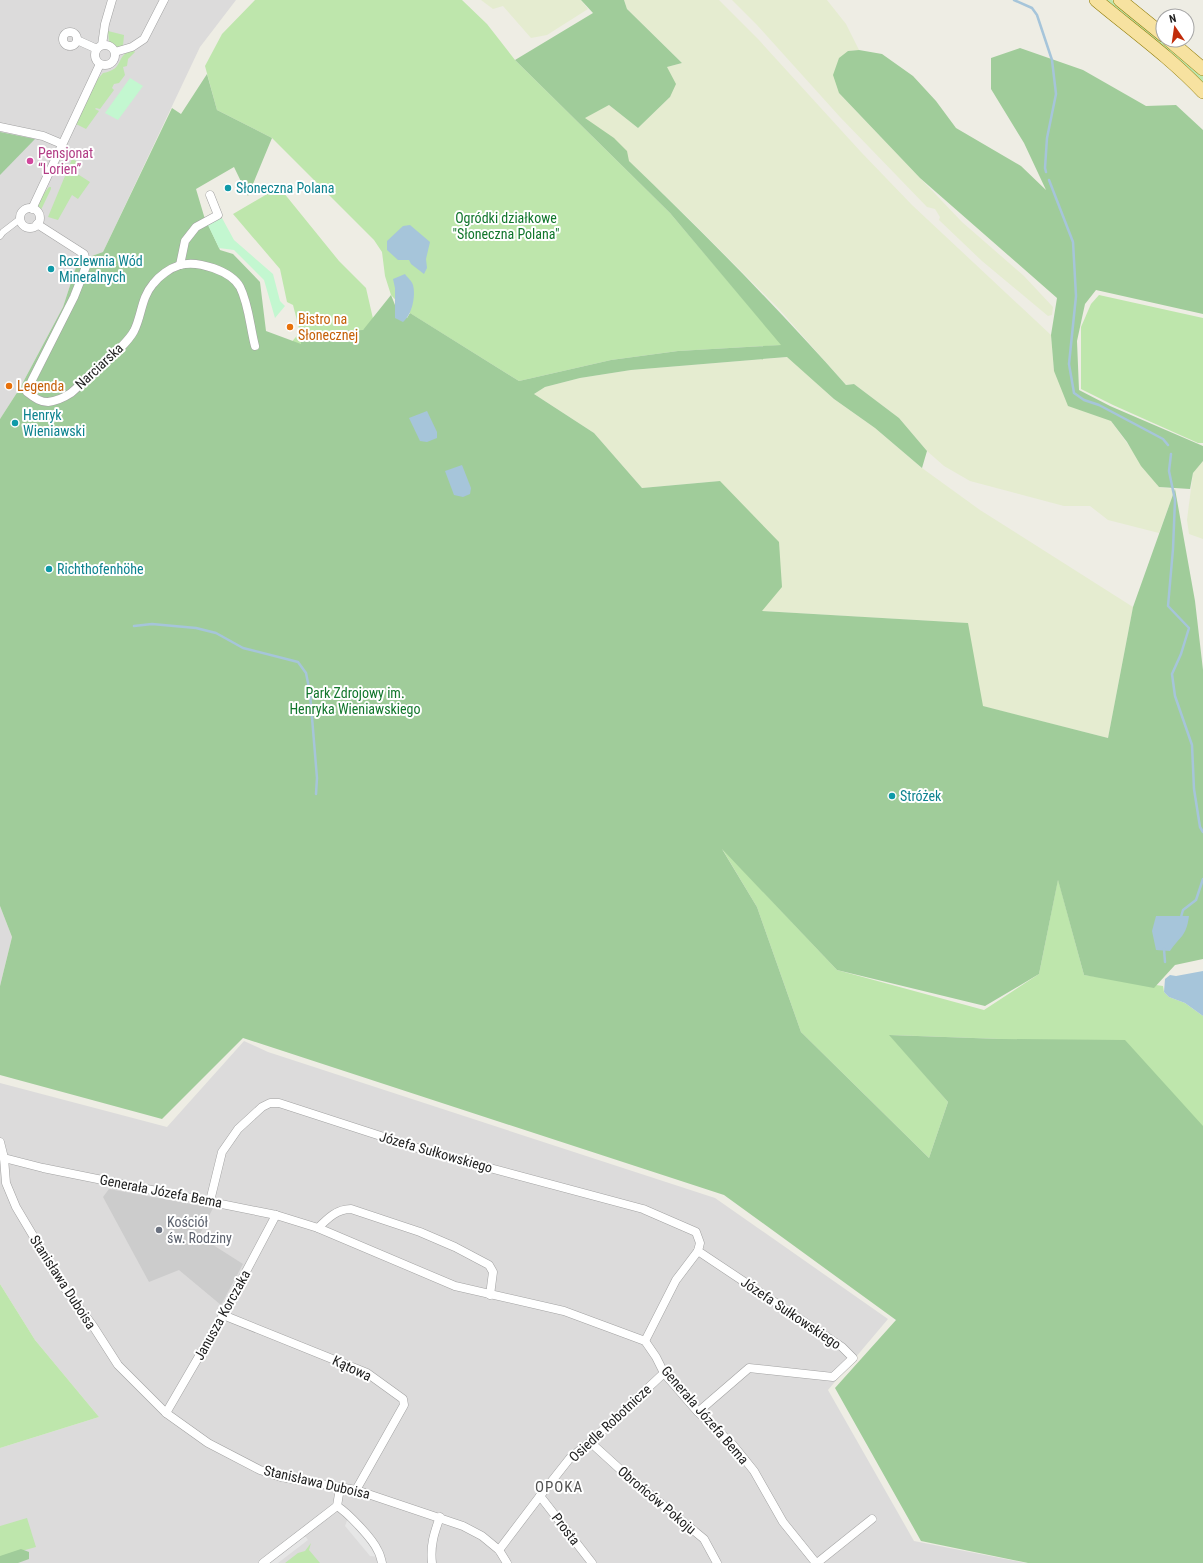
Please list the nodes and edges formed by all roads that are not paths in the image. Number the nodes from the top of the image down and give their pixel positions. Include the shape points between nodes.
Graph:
1 (112, 0) edge
2 (164, 0) edge
3 (1096, 0) edge
4 (1120, 0) edge
5 (1155, 28) edge
6 (77, 40) dead end
7 (100, 47) junction
8 (1178, 48) edge
9 (115, 52) junction
10 (100, 64) junction
11 (1203, 69) edge
12 (1203, 92) edge
13 (0, 127) edge
14 (62, 144) junction
15 (210, 195) dead end
16 (32, 209) junction
17 (20, 219) junction
18 (37, 224) junction
19 (0, 236) edge
20 (180, 265) junction
21 (255, 346) dead end
22 (0, 1142) edge
23 (4, 1158) junction
24 (210, 1200) junction
25 (276, 1215) junction
26 (318, 1228) junction
27 (698, 1251) junction
28 (490, 1295) junction
29 (223, 1315) junction
30 (645, 1341) junction
31 (664, 1373) junction
32 (698, 1412) junction
33 (166, 1413) junction
34 (590, 1442) junction
35 (342, 1487) junction
36 (356, 1490) junction
37 (540, 1496) junction
38 (337, 1506) junction
39 (440, 1517) junction
40 (872, 1519) dead end
41 (499, 1550) junction
42 (263, 1563) edge
43 (382, 1563) edge
44 (432, 1563) edge
45 (508, 1563) edge
46 (592, 1563) edge
47 (717, 1563) edge
48 (816, 1563) edge

1 - 7 street
2 - 9 street via 144,39 132,47
3 - 12 main road via 1163,54
4 - 5 main road
6 - 7 street
7 - 9 street via 110,46
7 - 10 street via 95,54
8 - 11 main road
9 - 10 street via 112,63
10 - 14 street
13 - 14 street via 43,136
14 - 16 street
15 - 20 street via 218,215 196,227 185,241
16 - 17 street via 25,210
16 - 18 street via 39,217
17 - 18 street via 27,228
17 - 19 street
18 - 20 street, Narciarska via 84,254 87,264 74,297 27,392 38,400 53,401 70,393 122,345 133,333 145,294 165,272
20 - 21 street via 193,264 213,268 234,280 244,298
22 - 23 street, Stanisława Duboisa
23 - 24 street, Generała Józefa Bema via 43,1168
23 - 33 street, Stanisława Duboisa via 6,1183 16,1207 63,1286 118,1365
24 - 25 street, Generała Józefa Bema
24 - 27 street, Józefa Sułkowskiego via 222,1152 238,1129 262,1107 270,1103 279,1103 430,1152 643,1209 696,1232 700,1243
25 - 26 street, Generała Józefa Bema
25 - 29 street, Janusza Korczaka
26 - 28 street, Generała Józefa Bema via 454,1286
26 - 28 street via 343,1209 351,1209 420,1232 489,1265 493,1272
27 - 30 street via 676,1280
27 - 32 street, Józefa Sułkowskiego via 842,1347 853,1358 833,1377 749,1368
28 - 30 street, Generała Józefa Bema via 564,1312
29 - 33 street, Janusza Korczaka
29 - 36 street, Kątowa via 367,1373 403,1399 404,1405
30 - 31 street, Generała Józefa Bema
31 - 32 street, Generała Józefa Bema
31 - 34 street, Osiedle Robotnicze
32 - 48 street, Generała Józefa Bema via 733,1445 754,1472 783,1522
33 - 35 street, Stanisława Duboisa via 208,1442 260,1470 281,1477
34 - 37 street, Osiedle Robotnicze via 570,1458
34 - 47 street, Obrońców Pokoju via 704,1539
35 - 36 street, Stanisława Duboisa
35 - 38 street
36 - 39 street, Stanisława Duboisa
37 - 41 street, Osiedle Robotnicze
37 - 46 street, Prosta
38 - 42 street
38 - 43 street via 379,1551
39 - 41 street, Stanisława Duboisa via 482,1536
39 - 44 street via 432,1541
40 - 48 street, Generała Józefa Bema
41 - 45 street, Stanisława Duboisa

